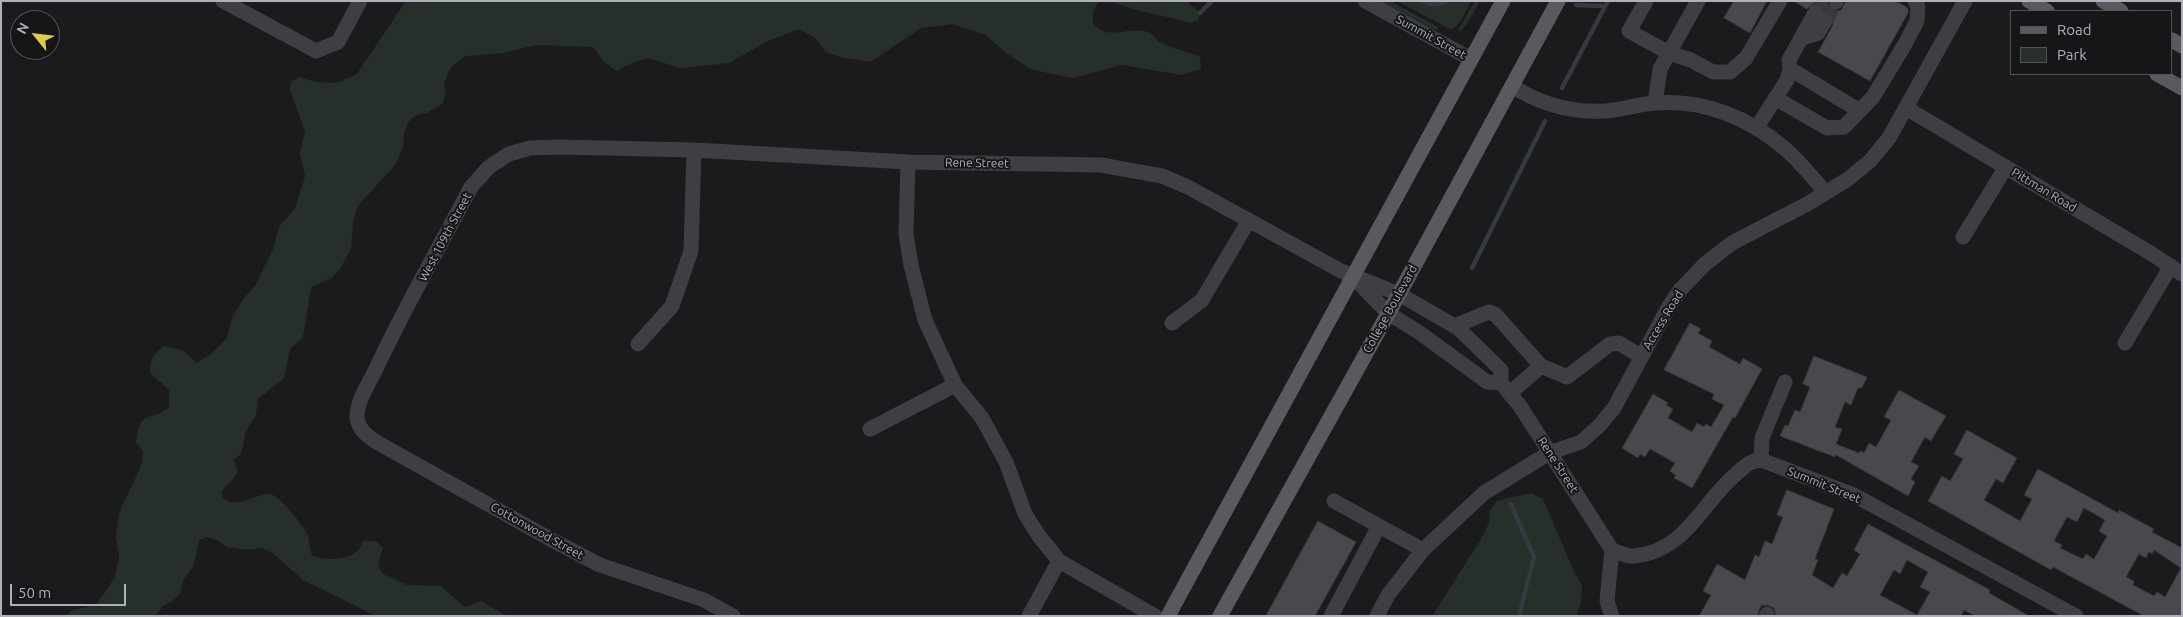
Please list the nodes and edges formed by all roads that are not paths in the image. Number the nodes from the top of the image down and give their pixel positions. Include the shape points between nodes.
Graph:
1 (222, 1) edge
2 (360, 1) edge
3 (1365, 1) edge
4 (1503, 1) edge
5 (1558, 1) edge
6 (1646, 1) edge
7 (1698, 1) edge
8 (1780, 1) edge
9 (1915, 1) edge
10 (1965, 1) edge
11 (2029, 1) edge
12 (2103, 1) edge
13 (2045, 10) edge
14 (2119, 10) edge
15 (1820, 17) tunnel mouth
16 (1669, 53) junction
17 (1471, 59) junction
18 (1790, 70) junction
19 (2159, 75) edge
20 (1512, 86) junction
21 (2182, 88) edge
22 (1775, 98) junction
23 (1655, 103) junction
24 (1906, 108) junction
25 (1860, 111) junction
26 (1757, 127) junction
27 (694, 150) junction
28 (908, 162) junction
29 (2006, 167) junction
30 (1825, 192) junction
31 (1248, 222) junction
32 (1964, 238) dead end
33 (2176, 270) edge
34 (1353, 277) junction
35 (1399, 294) junction
36 (1388, 313) junction
37 (1172, 323) dead end
38 (1454, 326) junction
39 (2125, 343) dead end
40 (638, 344) dead end
41 (1642, 357) junction
42 (1541, 366) junction
43 (1786, 382) dead end
44 (955, 385) junction
45 (1505, 388) junction
46 (357, 419) joint
47 (870, 429) dead end
48 (1550, 453) junction
49 (1761, 460) junction
50 (1334, 501) dead end
51 (1379, 526) junction
52 (1423, 550) junction
53 (1612, 550) junction
54 (1059, 561) junction
55 (733, 616) edge
56 (1029, 616) edge
57 (1154, 616) edge
58 (1168, 616) edge
59 (1220, 616) edge
60 (1330, 616) edge
61 (1377, 616) edge
62 (1612, 616) edge
63 (2076, 616) edge

1 - 2 street via 316,50 338,42
3 - 17 street, Summit Street
4 - 17 main road
5 - 20 main road, College Boulevard
6 - 16 street via 1629,31
7 - 16 street
8 - 16 street via 1746,58 1730,72 1713,72
9 - 25 street via 1917,21 1874,97
10 - 24 street, Access Road
11 - 13 main road
12 - 14 main road
15 - 18 street via 1802,38 1790,60
16 - 23 street via 1660,69
17 - 34 main road
18 - 22 street
18 - 25 street
19 - 21 main road
20 - 23 street via 1555,106 1588,111
20 - 35 main road, College Boulevard
22 - 25 street via 1828,128 1844,126
22 - 26 street
23 - 26 street via 1703,106 1728,113
24 - 29 street, Pittman Road
24 - 30 street, Access Road via 1889,138 1870,161
26 - 30 street via 1785,148
27 - 28 street, Rene Street
27 - 40 street via 691,251 672,306
27 - 46 street, West 109th Street via 530,148 509,154 489,167 471,187 381,357 359,405
28 - 31 street, Rene Street via 1101,165 1133,170 1162,176 1188,187
28 - 44 street via 906,234 911,265 925,320
29 - 32 street
29 - 33 street, Pittman Road
30 - 41 street, Access Road via 1732,243 1705,264 1680,290
31 - 34 street, Rene Street
31 - 37 street via 1202,300
33 - 39 street
34 - 35 street, Rene Street
34 - 36 street, Rene Street
34 - 58 main road
35 - 36 main road, College Boulevard
35 - 38 street, Rene Street
36 - 45 street, Rene Street via 1487,382
36 - 59 main road, College Boulevard
38 - 42 street via 1489,312 1496,315
38 - 45 street, Rene Street via 1501,370
41 - 42 street via 1619,343 1610,344 1568,377
41 - 48 street, Access Road via 1614,408 1599,426 1581,442
42 - 45 street
43 - 49 street via 1762,438
44 - 47 street
44 - 54 street via 982,418 1006,462 1025,514
45 - 48 street, Rene Street
46 - 55 street, Cottonwood Street via 367,436 552,540 600,565 704,600
48 - 52 street, Access Road via 1484,493
48 - 53 street, Rene Street
49 - 53 street via 1751,461 1721,486 1689,529 1675,540 1654,551 1632,556
49 - 63 street, Summit Street via 1854,495
50 - 51 street
51 - 52 street
51 - 60 street
52 - 61 street, Access Road via 1388,595
53 - 62 street via 1607,600
54 - 56 street
54 - 57 street

